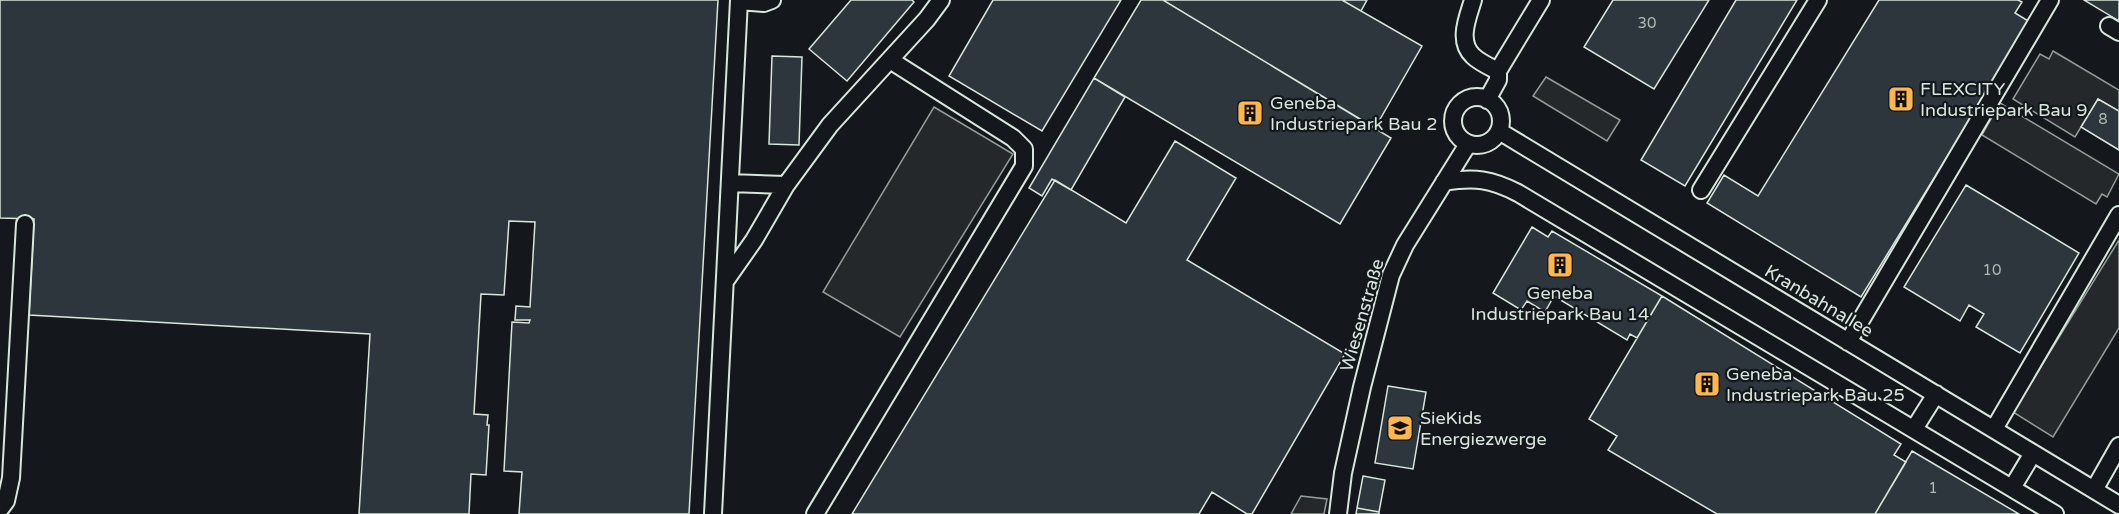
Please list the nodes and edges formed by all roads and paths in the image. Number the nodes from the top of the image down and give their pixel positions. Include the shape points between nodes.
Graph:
1 (772, 0) edge
2 (941, 0) edge
3 (1473, 0) edge
4 (1541, 0) edge
5 (1818, 0) edge
6 (739, 1) edge
7 (2044, 2) edge
8 (890, 60) junction
9 (1498, 71) junction
10 (1487, 100) junction
11 (1498, 131) junction
12 (1468, 144) junction
13 (1444, 182) junction
14 (730, 183) junction
15 (786, 185) junction
16 (1701, 190) dead end
17 (2119, 214) edge
18 (25, 224) dead end
19 (725, 281) junction
20 (1848, 342) junction
21 (1936, 394) junction
22 (1914, 429) junction
23 (1994, 429) junction
24 (2033, 453) junction
25 (2117, 455) edge
26 (2012, 488) junction
27 (2094, 490) junction
28 (2119, 505) edge
29 (0, 509) edge
30 (713, 514) edge
31 (815, 514) edge
32 (1338, 514) edge
33 (2055, 514) edge

1 - 6 street
2 - 8 street
3 - 9 street via 1464,33 1466,46 1472,56
4 - 9 street
5 - 16 street
6 - 14 street
7 - 20 street
8 - 15 street via 830,125
8 - 31 street via 1013,138 1023,149 1024,166
9 - 10 street via 1498,80
10 - 11 street via 1499,112
10 - 12 street via 1466,100 1455,112 1457,136
11 - 12 street via 1483,145
11 - 20 street, Kranbahnallee
12 - 13 street, Wiesenstraße
13 - 22 street via 1478,178 1503,184
13 - 32 street, Wiesenstraße via 1390,275 1343,473
14 - 15 street
14 - 19 street
15 - 19 street
17 - 23 street
18 - 29 street via 11,478
19 - 30 street
20 - 21 street, Kranbahnallee
21 - 22 street
21 - 23 street, Kranbahnallee
22 - 26 street
23 - 24 street, Kranbahnallee
24 - 26 street
24 - 27 street, Kranbahnallee
25 - 27 street
26 - 33 street
27 - 28 street, Kranbahnallee

